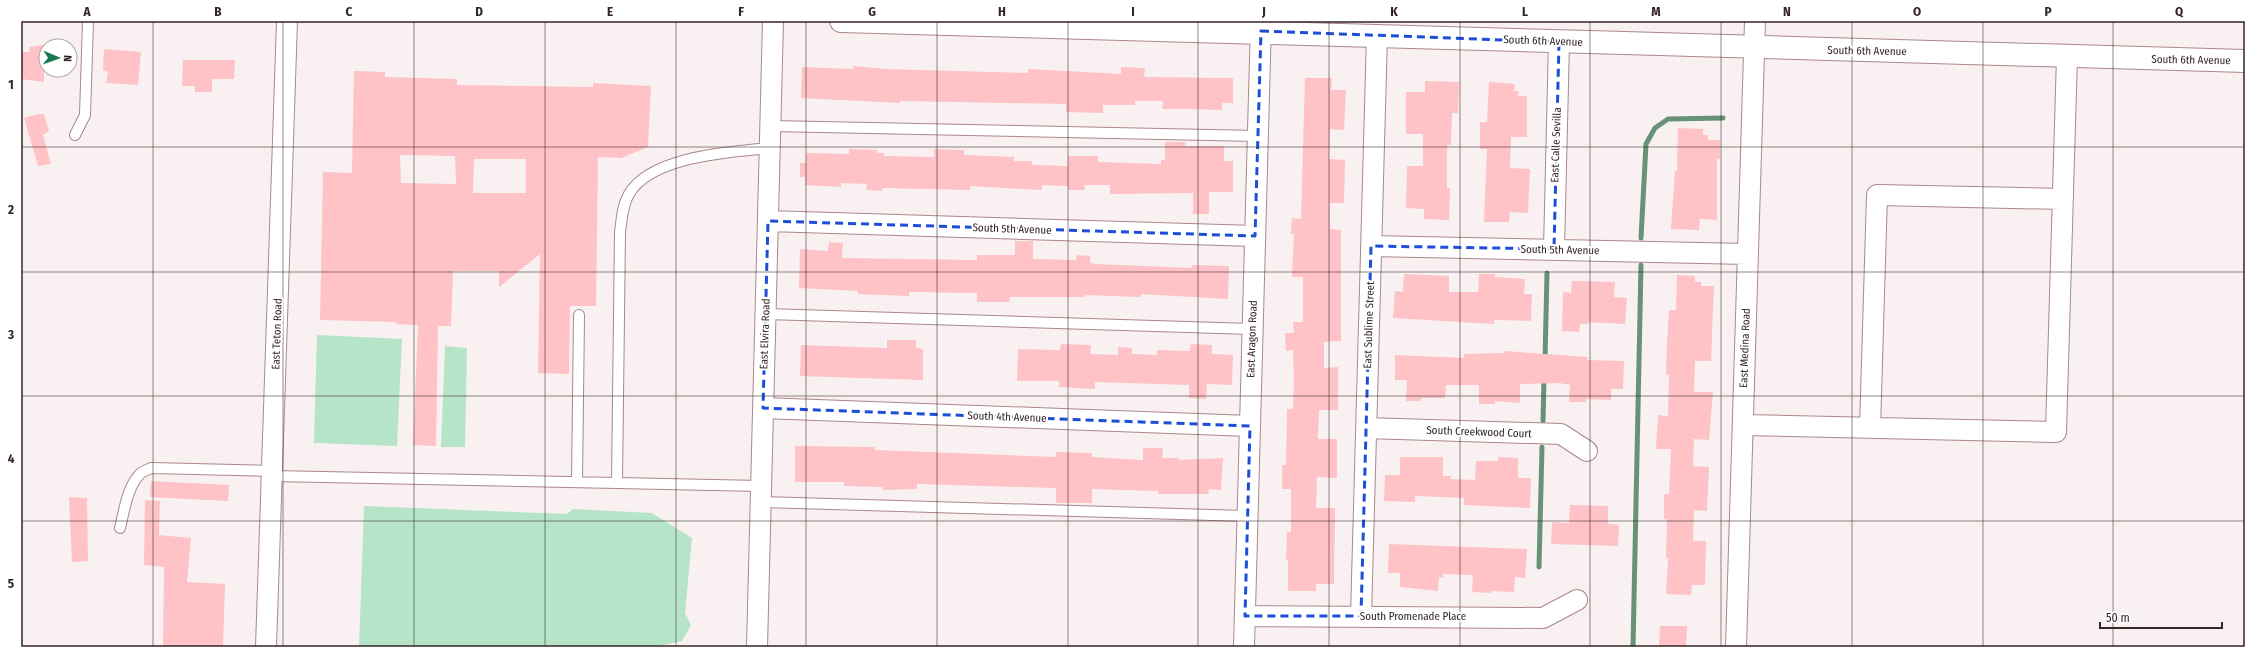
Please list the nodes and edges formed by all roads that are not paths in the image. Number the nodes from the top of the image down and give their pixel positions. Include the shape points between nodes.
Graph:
1 (88, 21) edge
2 (287, 21) edge
3 (773, 21) edge
4 (841, 21) edge
5 (1755, 21) edge
6 (1261, 26) edge
7 (1377, 35) junction
8 (1559, 42) junction
9 (1754, 49) junction
10 (2067, 56) junction
11 (2245, 61) edge
12 (770, 126) junction
13 (75, 135) dead end
14 (1258, 136) junction
15 (770, 148) junction
16 (2062, 199) junction
17 (768, 221) junction
18 (1255, 236) junction
19 (1371, 246) junction
20 (1554, 249) junction
21 (1748, 254) junction
22 (766, 314) junction
23 (579, 315) dead end
24 (1252, 329) junction
25 (763, 408) junction
26 (1743, 425) junction
27 (1250, 426) junction
28 (1366, 428) junction
29 (1870, 428) junction
30 (1587, 452) dead end
31 (272, 474) junction
32 (577, 482) junction
33 (616, 482) junction
34 (761, 494) junction
35 (1247, 516) junction
36 (120, 528) dead end
37 (1577, 600) dead end
38 (1245, 616) junction
39 (1361, 616) junction
40 (266, 647) edge
41 (757, 647) edge
42 (1244, 647) edge
43 (1736, 647) edge

1 - 13 lane via 85,115
2 - 31 street, East Teton Road
3 - 12 street, East Elvira Road
4 - 6 street, South 6th Avenue
5 - 9 street, East Medina Road
6 - 7 street, South 6th Avenue
6 - 14 street, East Aragon Road
7 - 8 street, South 6th Avenue
7 - 19 street, East Sublime Street
8 - 9 street, South 6th Avenue
8 - 20 street, East Calle Sevilla
9 - 10 street, South 6th Avenue
9 - 21 street, East Medina Road
10 - 11 street, South 6th Avenue
10 - 16 street
12 - 14 lane
12 - 15 street, East Elvira Road
14 - 18 street, East Aragon Road
15 - 17 street, East Elvira Road
15 - 33 lane via 710,156 663,167 643,178 629,194 620,232
16 - 29 street via 1877,195
16 - 29 street via 2056,432
17 - 18 street, South 5th Avenue
17 - 22 street, East Elvira Road
18 - 24 street, East Aragon Road
19 - 20 street, South 5th Avenue
19 - 28 street, East Sublime Street
20 - 21 street, South 5th Avenue
21 - 26 street, East Medina Road
22 - 24 lane
22 - 25 street, East Elvira Road
23 - 32 lane
24 - 27 street, East Aragon Road
25 - 27 street, South 4th Avenue
25 - 34 street, East Elvira Road
26 - 29 street
26 - 43 street, East Medina Road
27 - 35 street, East Aragon Road
28 - 30 street, South Creekwood Court via 1561,434
28 - 39 street, East Sublime Street
31 - 32 lane
31 - 36 lane via 151,468 140,473 135,482 125,504
31 - 40 street, East Teton Road
32 - 33 lane
33 - 34 lane
34 - 35 lane
34 - 41 street, East Elvira Road
35 - 38 street, East Aragon Road
37 - 39 street, South Promenade Place via 1543,618
38 - 39 street, South Promenade Place
38 - 42 street, East Aragon Road

